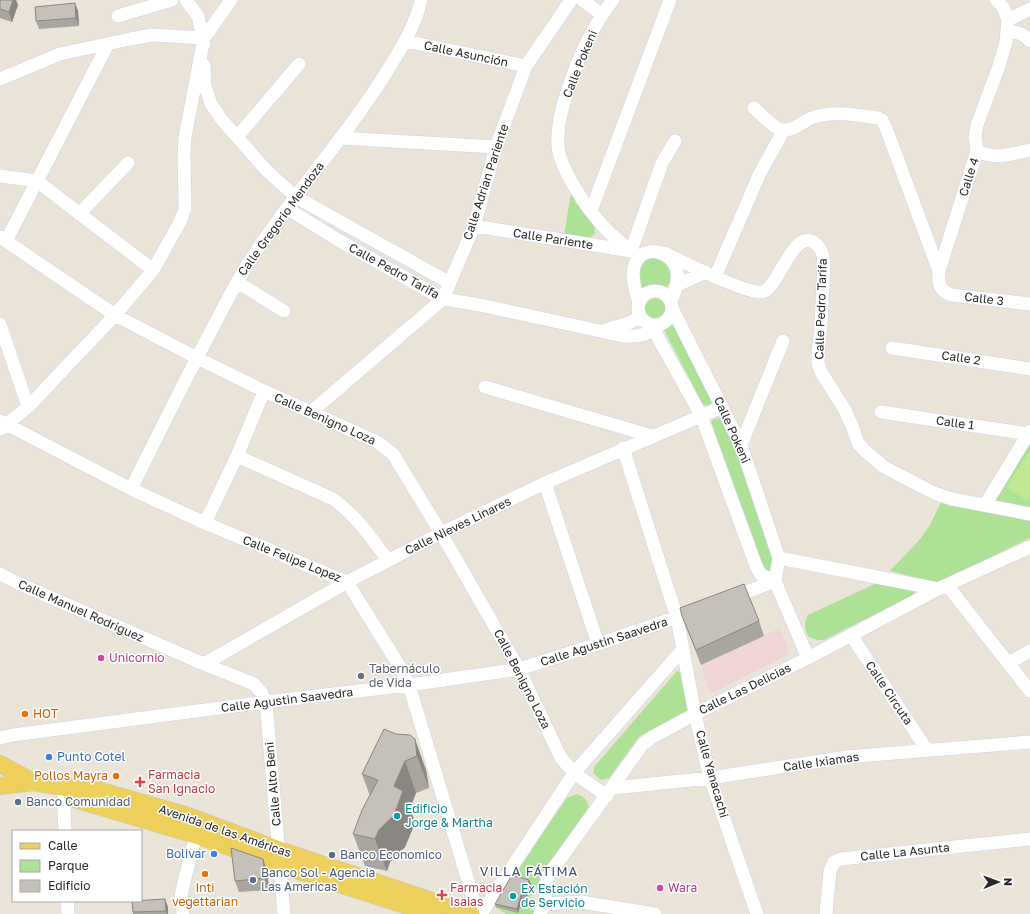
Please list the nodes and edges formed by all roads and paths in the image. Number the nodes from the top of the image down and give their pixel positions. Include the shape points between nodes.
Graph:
1 (172, 0) edge
2 (186, 0) edge
3 (231, 0) edge
4 (421, 0) edge
5 (570, 0) edge
6 (582, 0) edge
7 (613, 0) edge
8 (670, 0) edge
9 (996, 0) edge
10 (1030, 9) edge
11 (601, 14) junction
12 (118, 16) dead end
13 (1007, 26) junction
14 (204, 38) junction
15 (405, 41) junction
16 (1030, 41) edge
17 (108, 44) junction
18 (299, 64) dead end
19 (526, 66) junction
20 (0, 79) edge
21 (754, 108) dead end
22 (784, 130) junction
23 (237, 137) junction
24 (340, 138) junction
25 (675, 141) dead end
26 (496, 147) junction
27 (1030, 150) edge
28 (977, 151) junction
29 (128, 163) dead end
30 (0, 176) edge
31 (36, 181) junction
32 (296, 197) junction
33 (288, 209) junction
34 (591, 211) junction
35 (80, 214) junction
36 (474, 226) junction
37 (3, 239) edge
38 (665, 253) junction
39 (635, 254) junction
40 (153, 270) junction
41 (939, 271) junction
42 (710, 275) junction
43 (237, 282) junction
44 (450, 283) junction
45 (677, 285) junction
46 (940, 288) joint
47 (443, 298) junction
48 (638, 303) junction
49 (1030, 304) edge
50 (671, 305) junction
51 (284, 311) dead end
52 (115, 315) junction
53 (640, 317) junction
54 (656, 326) junction
55 (0, 327) edge
56 (604, 331) junction
57 (783, 341) dead end
58 (892, 348) dead end
59 (197, 358) junction
60 (1030, 368) edge
61 (485, 387) dead end
62 (264, 391) junction
63 (28, 407) junction
64 (722, 407) junction
65 (312, 412) junction
66 (881, 412) dead end
67 (701, 416) junction
68 (2, 425) edge
69 (1029, 433) edge
70 (652, 436) junction
71 (741, 445) junction
72 (623, 448) junction
73 (237, 456) junction
74 (545, 483) junction
75 (131, 489) junction
76 (985, 505) junction
77 (1030, 514) edge
78 (205, 523) junction
79 (441, 533) junction
80 (1030, 547) edge
81 (779, 558) junction
82 (388, 560) junction
83 (0, 574) edge
84 (775, 581) junction
85 (347, 582) junction
86 (943, 587) junction
87 (677, 618) junction
88 (851, 635) junction
89 (598, 644) junction
90 (683, 649) junction
91 (1030, 651) edge
92 (808, 658) junction
93 (1009, 663) junction
94 (204, 664) junction
95 (519, 669) junction
96 (409, 685) junction
97 (1030, 691) edge
98 (266, 702) junction
99 (695, 714) junction
100 (0, 738) edge
101 (1030, 742) edge
102 (927, 750) junction
103 (0, 764) edge
104 (574, 773) junction
105 (710, 778) junction
106 (33, 782) junction
107 (1, 784) edge
108 (66, 788) junction
109 (610, 792) junction
110 (65, 830) edge
111 (196, 835) junction
112 (1030, 838) edge
113 (279, 858) junction
114 (67, 902) edge
115 (542, 909) edge
116 (68, 914) edge
117 (183, 914) edge
118 (284, 914) edge
119 (433, 914) edge
120 (471, 914) edge
121 (480, 914) edge
122 (655, 914) edge
123 (757, 914) edge
124 (826, 914) edge

1 - 12 street
2 - 14 street via 198,16
3 - 14 street
4 - 15 street, Calle Gregorio Mendoza
5 - 19 street, Calle Adrian Pariente
6 - 11 street
7 - 11 street, Calle Pokeni
8 - 34 street
9 - 13 street via 1003,6
10 - 13 street
11 - 34 street, Calle Pokeni via 586,42 571,80 559,126 558,146 563,165
13 - 16 street
13 - 28 street, Calle 4 via 1006,42 999,66 977,124
14 - 17 street via 152,35
14 - 23 street via 207,95 218,115
14 - 40 street via 185,137 185,210
15 - 19 street, Calle Asunción
15 - 24 street, Calle Gregorio Mendoza via 373,94
17 - 20 street via 60,54
17 - 31 street
18 - 23 street
19 - 26 street, Calle Adrian Pariente
21 - 22 street via 776,128
22 - 41 street via 812,118 835,113 882,120
22 - 42 street
23 - 32 street via 267,171
24 - 26 street
24 - 32 street, Calle Gregorio Mendoza
25 - 39 street via 662,163
26 - 36 street, Calle Adrian Pariente
27 - 28 street via 996,157
28 - 41 street, Calle 4
29 - 35 street
30 - 31 street
31 - 35 street
31 - 37 street
32 - 33 street, Calle Gregorio Mendoza
32 - 44 street
33 - 43 street, Calle Gregorio Mendoza
33 - 47 street, Calle Pedro Tarifa
34 - 39 street, Calle Pokeni via 604,227
35 - 40 street
36 - 39 street, Calle Pariente
36 - 44 street, Calle Adrian Pariente
37 - 52 street, Calle Benigno Loza
38 - 39 street via 650,251
38 - 42 street
38 - 45 street via 676,265
39 - 48 street via 633,273
40 - 52 street
41 - 46 street, Calle 4
42 - 45 street
42 - 76 street, Calle Pedro Tarifa via 761,292 774,282 795,248 809,241 820,247 824,263 818,363 845,410 858,443 884,466 934,493
43 - 51 street
43 - 59 street, Calle Gregorio Mendoza
44 - 47 street, Calle Adrian Pariente
45 - 50 street
46 - 49 street, Calle 3 via 951,295
47 - 56 street, Calle Pedro Tarifa
47 - 65 street, Calle Adrian Pariente
48 - 50 street via 645,294 656,291 666,295
48 - 53 street
50 - 54 street via 669,317
50 - 64 street, Calle Pokeni
52 - 59 street, Calle Benigno Loza
52 - 63 street
53 - 54 street
53 - 56 street, Calle Pedro Tarifa
54 - 56 street, Calle Pedro Tarifa via 638,337
54 - 67 street, Calle Pokeni
55 - 63 street
57 - 71 street
58 - 60 street, Calle 2
59 - 62 street, Calle Benigno Loza
59 - 75 street, Calle Gregorio Mendoza
61 - 70 street
62 - 65 street, Calle Benigno Loza
62 - 73 street
63 - 68 street
64 - 67 street, Calle Nieves Linares
64 - 71 street, Calle Pokeni
65 - 79 street, Calle Benigno Loza via 377,442 393,454
66 - 69 street, Calle 1
67 - 70 street, Calle Nieves Linares
67 - 84 street, Calle Pokeni via 756,566 761,575
68 - 75 street, Calle Felipe Lopez
69 - 76 street
70 - 72 street, Calle Nieves Linares
71 - 81 street, Calle Pokeni
72 - 74 street, Calle Nieves Linares
72 - 87 street, Calle Yanacachi
73 - 78 street
73 - 82 street via 333,499 355,517
74 - 79 street, Calle Nieves Linares
74 - 89 street
75 - 78 street, Calle Felipe Lopez
76 - 77 street, Calle Pedro Tarifa
78 - 85 street, Calle Felipe Lopez
79 - 82 street, Calle Nieves Linares
79 - 95 street, Calle Benigno Loza
80 - 86 street, Calle Las Delicias
81 - 84 street, Calle Pokeni
81 - 86 street
82 - 85 street, Calle Nieves Linares
83 - 94 street, Calle Manuel Rodriguez
84 - 87 street, Calle Agustin Saavedra
84 - 92 street
85 - 94 street, Calle Nieves Linares
85 - 96 street, Calle Felipe Lopez
86 - 88 street, Calle Las Delicias
86 - 93 street
87 - 89 street, Calle Agustin Saavedra
87 - 90 street, Calle Yanacachi
88 - 92 street, Calle Las Delicias
88 - 102 street, Calle Circuta
89 - 95 street, Calle Agustin Saavedra
90 - 99 street, Calle Yanacachi
90 - 104 street
91 - 93 street
92 - 99 street, Calle Las Delicias
93 - 97 street
94 - 98 street, Calle Manuel Rodriguez via 254,684
95 - 96 street, Calle Agustin Saavedra
95 - 104 street, Calle Benigno Loza via 561,758
96 - 98 street, Calle Agustin Saavedra
96 - 121 street, Calle Felipe Lopez
98 - 100 street, Calle Agustin Saavedra
98 - 113 street, Calle Alto Beni
99 - 105 street, Calle Yanacachi
99 - 109 street, Calle Las Delicias via 643,744
101 - 102 street, Calle Ixiamas
102 - 105 street, Calle Ixiamas via 846,758
103 - 106 main road
104 - 109 street
104 - 121 street
105 - 109 street, Calle Ixiamas
105 - 123 street, Calle Yanacachi
106 - 107 main road
106 - 108 main road, Avenida de las Américas
108 - 110 street
108 - 111 main road, Avenida de las Américas via 75,799
108 - 113 main road, Avenida de las Américas via 80,785 188,816
109 - 115 street, Calle Las Delicias via 548,876
111 - 113 main road, Avenida de las Américas
111 - 117 street via 181,896
112 - 124 street, Calle La Asunta via 841,859 834,862 830,871
113 - 118 street, Calle Alto Beni
113 - 119 main road, Avenida de las Américas
113 - 120 main road, Avenida de las Américas
114 - 116 street
115 - 122 street via 580,902

